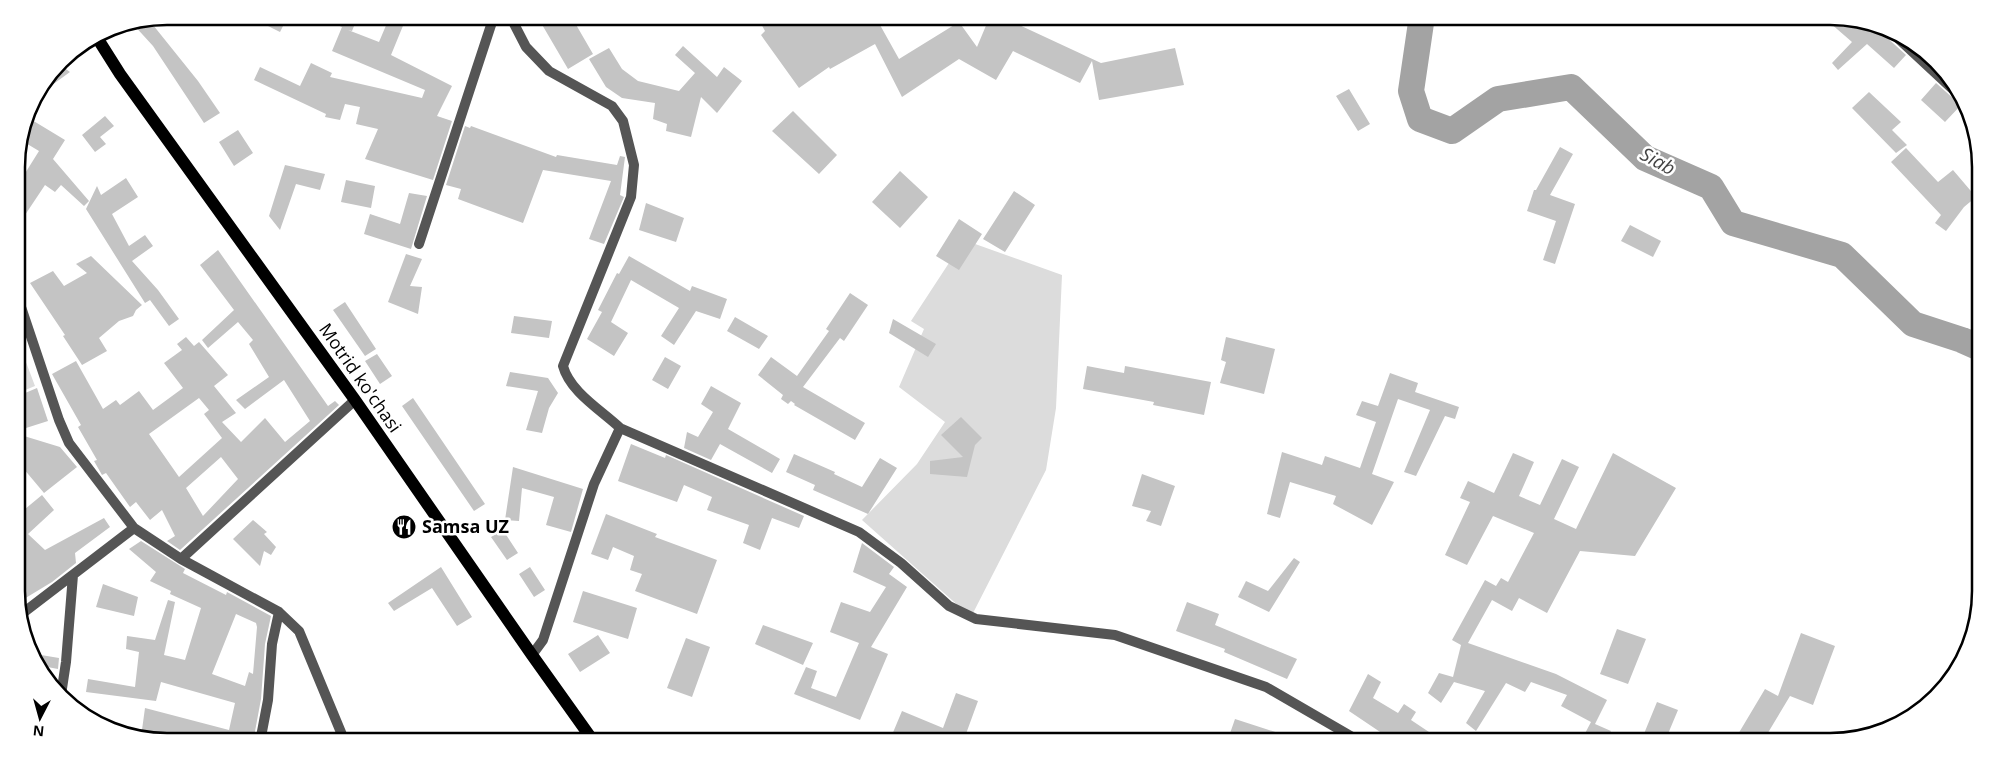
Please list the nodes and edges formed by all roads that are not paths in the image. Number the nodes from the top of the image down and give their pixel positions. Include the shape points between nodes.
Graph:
1 (491, 25) edge
2 (515, 25) edge
3 (100, 42) edge
4 (1912, 51) edge
5 (1943, 80) edge
6 (419, 244) dead end
7 (25, 319) edge
8 (355, 400) junction
9 (620, 428) junction
10 (134, 528) junction
11 (181, 559) junction
12 (73, 575) junction
13 (26, 611) edge
14 (279, 612) junction
15 (532, 656) junction
16 (62, 687) edge
17 (262, 733) edge
18 (341, 733) edge
19 (588, 733) edge
20 (1345, 733) edge

1 - 6 street
2 - 9 street via 526,47 549,71 612,106 622,121 634,165 631,197 563,366 566,378
3 - 8 main road, Motrid ko'chasi
4 - 5 street
7 - 10 street via 69,442
8 - 11 street
8 - 15 main road, Motrid ko'chasi
9 - 15 street via 594,484 543,640
9 - 20 street via 859,532 901,563 949,606 976,619 1115,635 1266,687
10 - 11 street
10 - 12 street
11 - 14 street
12 - 13 street
12 - 16 street
14 - 17 street
14 - 18 street via 299,631
15 - 19 main road, Motrid ko'chasi

